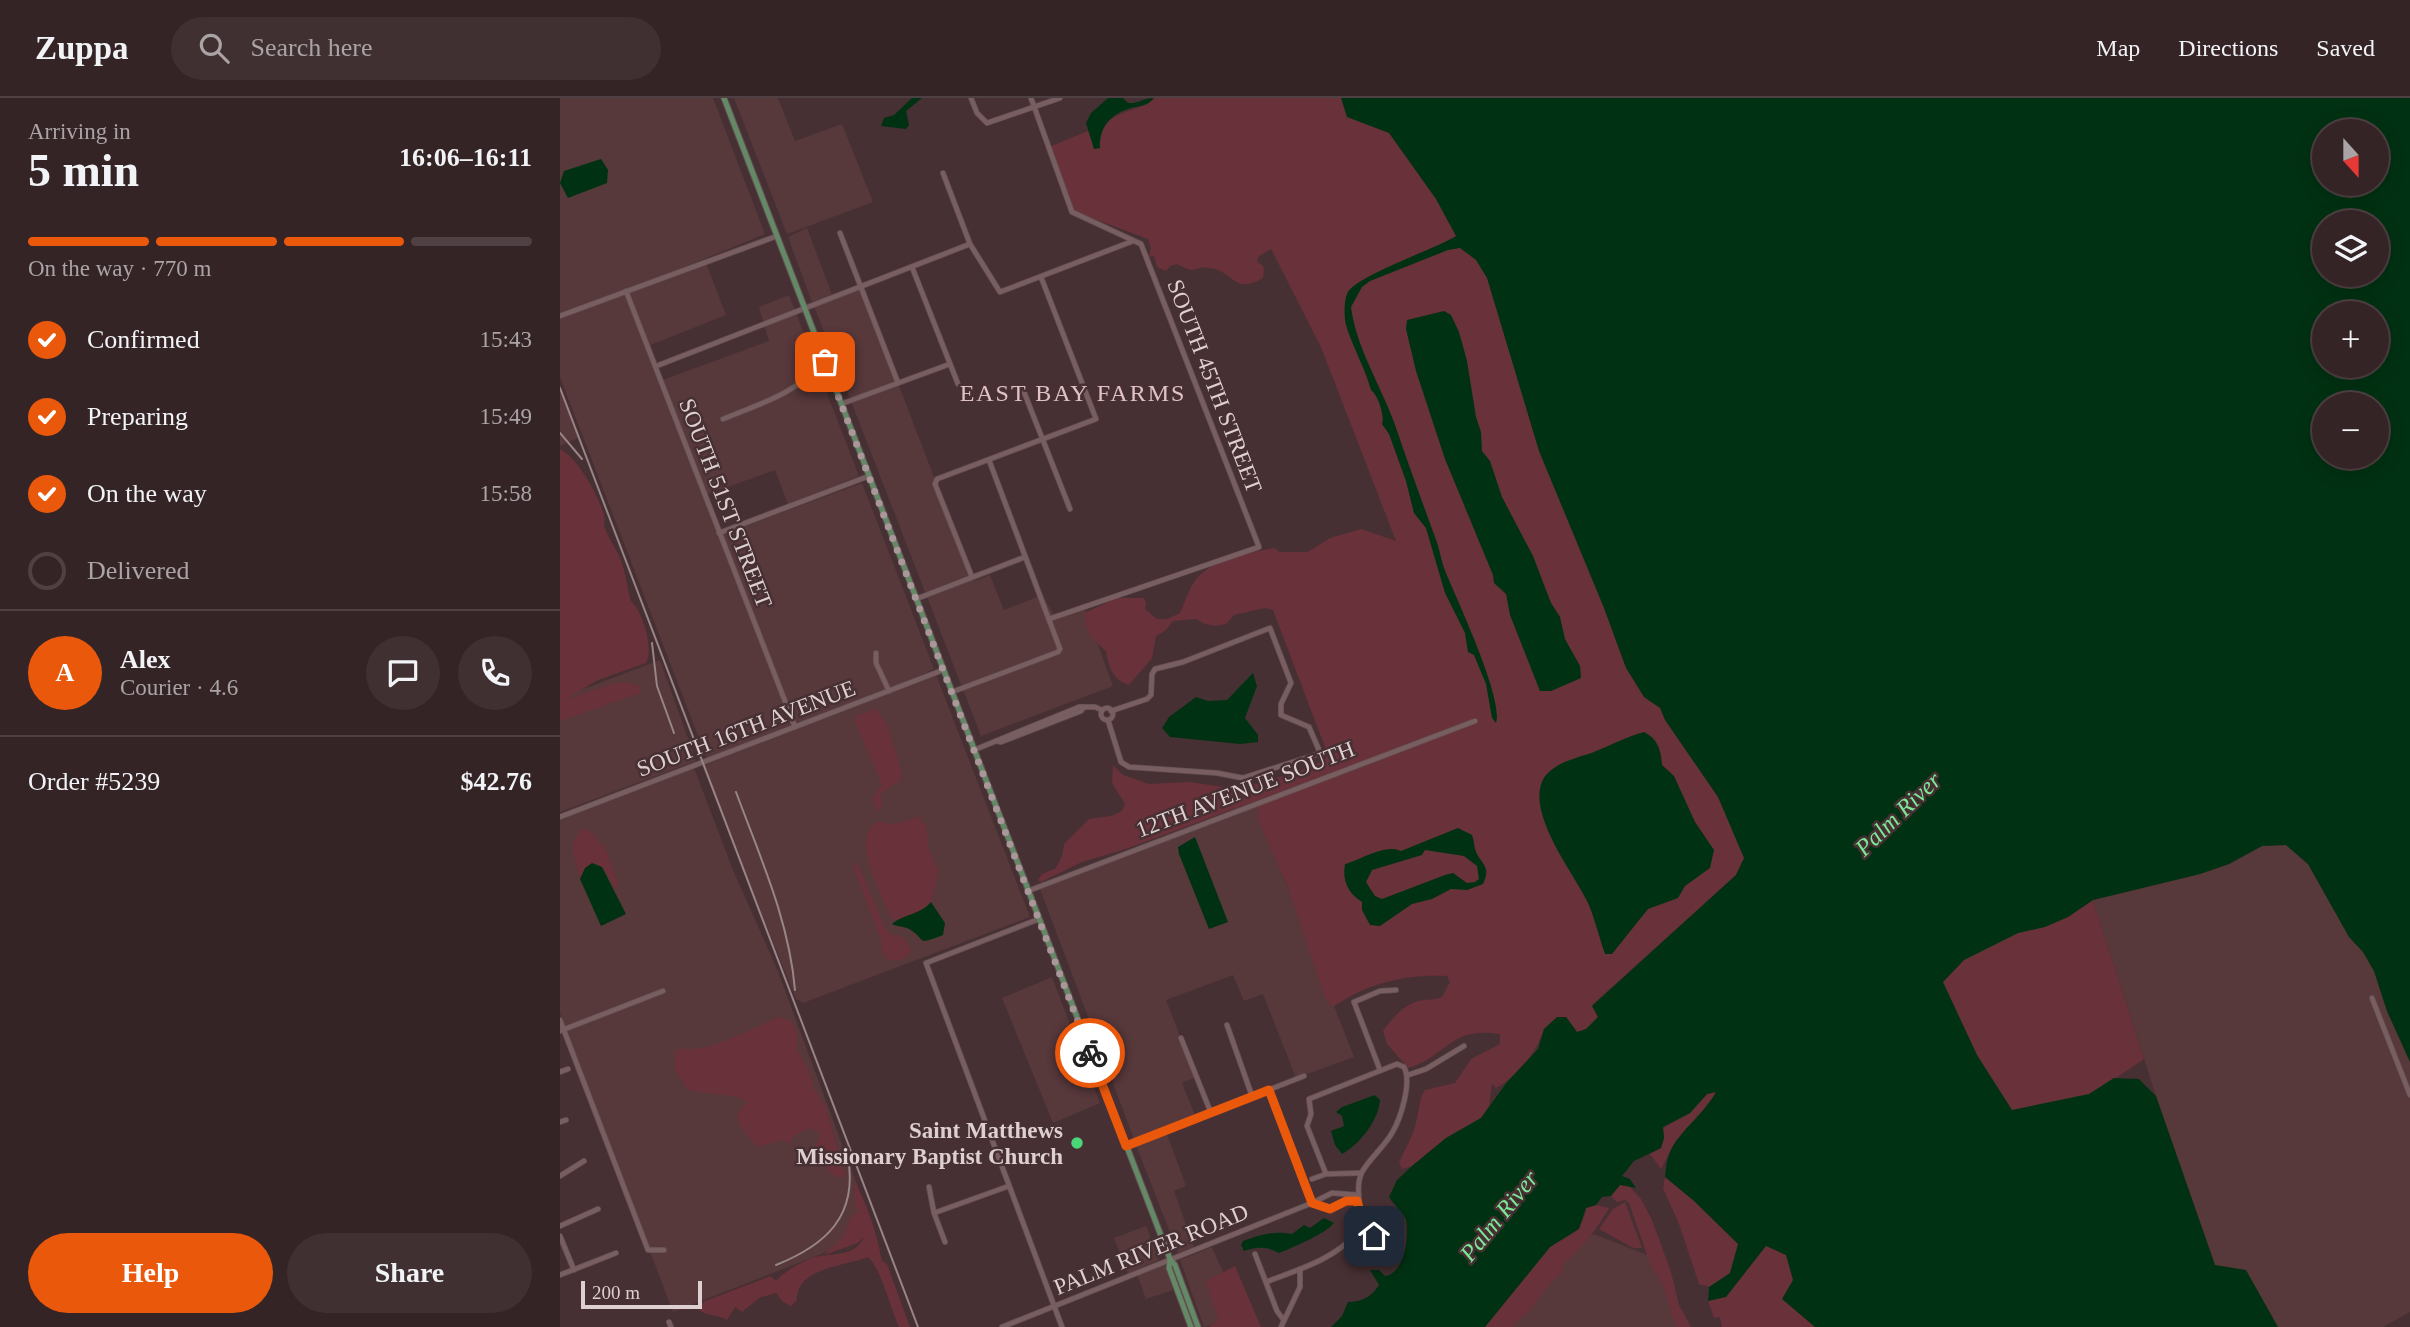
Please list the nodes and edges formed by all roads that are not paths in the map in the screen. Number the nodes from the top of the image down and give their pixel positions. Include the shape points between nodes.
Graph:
1 (724, 98) edge
2 (971, 98) edge
3 (1031, 98) edge
4 (1060, 98) edge
5 (1034, 107) junction
6 (943, 173) dead end
7 (840, 233) dead end
8 (776, 236) junction
9 (1134, 240) junction
10 (970, 244) junction
11 (912, 267) junction
12 (1041, 277) junction
13 (861, 287) junction
14 (626, 291) junction
15 (804, 308) junction
16 (560, 316) edge
17 (825, 362) junction
18 (950, 363) junction
19 (659, 365) dead end
20 (898, 383) junction
21 (958, 384) dead end
22 (1024, 392) dead end
23 (841, 404) junction
24 (723, 419) dead end
25 (1043, 440) junction
26 (989, 460) junction
27 (869, 476) junction
28 (1070, 509) dead end
29 (719, 533) junction
30 (1025, 557) junction
31 (972, 577) junction
32 (916, 598) junction
33 (1049, 619) junction
34 (876, 653) dead end
35 (943, 670) junction
36 (889, 691) junction
37 (952, 692) junction
38 (1102, 710) junction
39 (1111, 711) junction
40 (1108, 720) junction
41 (1475, 721) dead end
42 (795, 727) junction
43 (974, 750) junction
44 (560, 817) edge
45 (1028, 891) junction
46 (1039, 919) junction
47 (1396, 990) dead end
48 (663, 991) dead end
49 (2372, 998) dead end
50 (560, 1020) edge
51 (1227, 1025) dead end
52 (562, 1030) edge
53 (1181, 1038) dead end
54 (1464, 1046) dead end
55 (568, 1069) dead end
56 (1380, 1070) junction
57 (560, 1072) edge
58 (1408, 1075) junction
59 (1304, 1076) dead end
60 (1269, 1090) junction
61 (2410, 1095) edge
62 (1252, 1096) junction
63 (1211, 1113) junction
64 (1126, 1146) junction
65 (584, 1161) dead end
66 (1362, 1173) junction
67 (1326, 1174) junction
68 (560, 1176) edge
69 (1312, 1179) dead end
70 (1009, 1186) junction
71 (929, 1187) dead end
72 (1342, 1195) junction
73 (1357, 1198) junction
74 (1342, 1202) junction
75 (1312, 1203) junction
76 (598, 1209) dead end
77 (934, 1213) junction
78 (1362, 1218) junction
79 (560, 1226) edge
80 (1357, 1234) junction
81 (560, 1236) edge
82 (945, 1242) dead end
83 (664, 1250) dead end
84 (616, 1254) dead end
85 (1255, 1254) dead end
86 (1170, 1259) junction
87 (1300, 1269) junction
88 (574, 1270) junction
89 (560, 1275) edge
90 (1266, 1282) junction
91 (1054, 1306) junction
92 (1283, 1319) junction
93 (1002, 1327) edge
94 (1062, 1327) edge
95 (1191, 1327) edge
96 (1198, 1327) edge
97 (1281, 1327) edge

1 - 8 main road
2 - 5 street via 987,123
3 - 5 street
4 - 5 street
5 - 9 street via 1072,212
6 - 10 street
7 - 13 street
8 - 14 street
8 - 15 main road
9 - 12 street
9 - 33 street, SOUTH 45TH STREET via 1141,244 1259,547
10 - 11 street
10 - 12 street via 1000,292
11 - 13 street
11 - 18 street
12 - 25 street via 1097,419
13 - 15 street
13 - 20 street
14 - 16 street
14 - 29 street, SOUTH 51ST STREET
15 - 17 main road
15 - 19 street
17 - 23 main road
17 - 24 street via 786,394
18 - 20 street
18 - 21 street
20 - 23 street
22 - 25 street
23 - 27 main road
25 - 26 street
25 - 28 street
26 - 30 street
26 - 31 street via 937,479 935,484
27 - 29 street
27 - 32 main road
29 - 42 street, SOUTH 51ST STREET
30 - 31 street
30 - 33 street
31 - 32 street
32 - 35 main road
33 - 37 street via 1059,651
34 - 36 street
35 - 36 street, SOUTH 16TH AVENUE
35 - 37 main road
36 - 42 street, SOUTH 16TH AVENUE
37 - 43 main road
38 - 39 street
38 - 40 street via 1102,718
38 - 43 street via 1084,707
39 - 40 street
39 - 40 street via 1147,699 1155,669 1270,628 1291,683 1281,715 1309,727 1319,750 1244,778 1129,767 1121,762
41 - 45 street, 12TH AVENUE SOUTH
42 - 44 street, SOUTH 16TH AVENUE
43 - 45 main road
45 - 46 main road
46 - 64 main road
46 - 70 street via 926,963
47 - 56 street via 1354,1002
48 - 52 street
49 - 61 street
50 - 52 street
51 - 62 street
52 - 83 street via 648,1250
53 - 63 street
54 - 58 street
55 - 57 street
56 - 58 street via 1400,1064
56 - 67 street via 1309,1099 1307,1126
58 - 66 street via 1393,1132
59 - 60 street
60 - 62 street
60 - 75 street
62 - 63 street
63 - 64 street
64 - 86 main road
65 - 68 street
66 - 67 street
66 - 73 street
67 - 69 street
70 - 77 street
70 - 91 street
71 - 77 street
72 - 73 street, PALM RIVER ROAD
72 - 74 street
72 - 75 street, PALM RIVER ROAD via 1328,1194
73 - 74 street, PALM RIVER ROAD
73 - 78 street
74 - 75 street, PALM RIVER ROAD via 1330,1209
75 - 86 street, PALM RIVER ROAD
76 - 79 street
77 - 82 street
78 - 80 street
78 - 80 street via 1374,1229 1374,1236
80 - 87 street via 1326,1258
81 - 88 street
84 - 88 street
85 - 90 street
86 - 91 street, PALM RIVER ROAD
86 - 95 main road via 1169,1268
86 - 96 main road
87 - 90 street
87 - 92 street via 1300,1287
88 - 89 street
90 - 92 street
91 - 93 street, PALM RIVER ROAD
91 - 94 street
92 - 97 street

